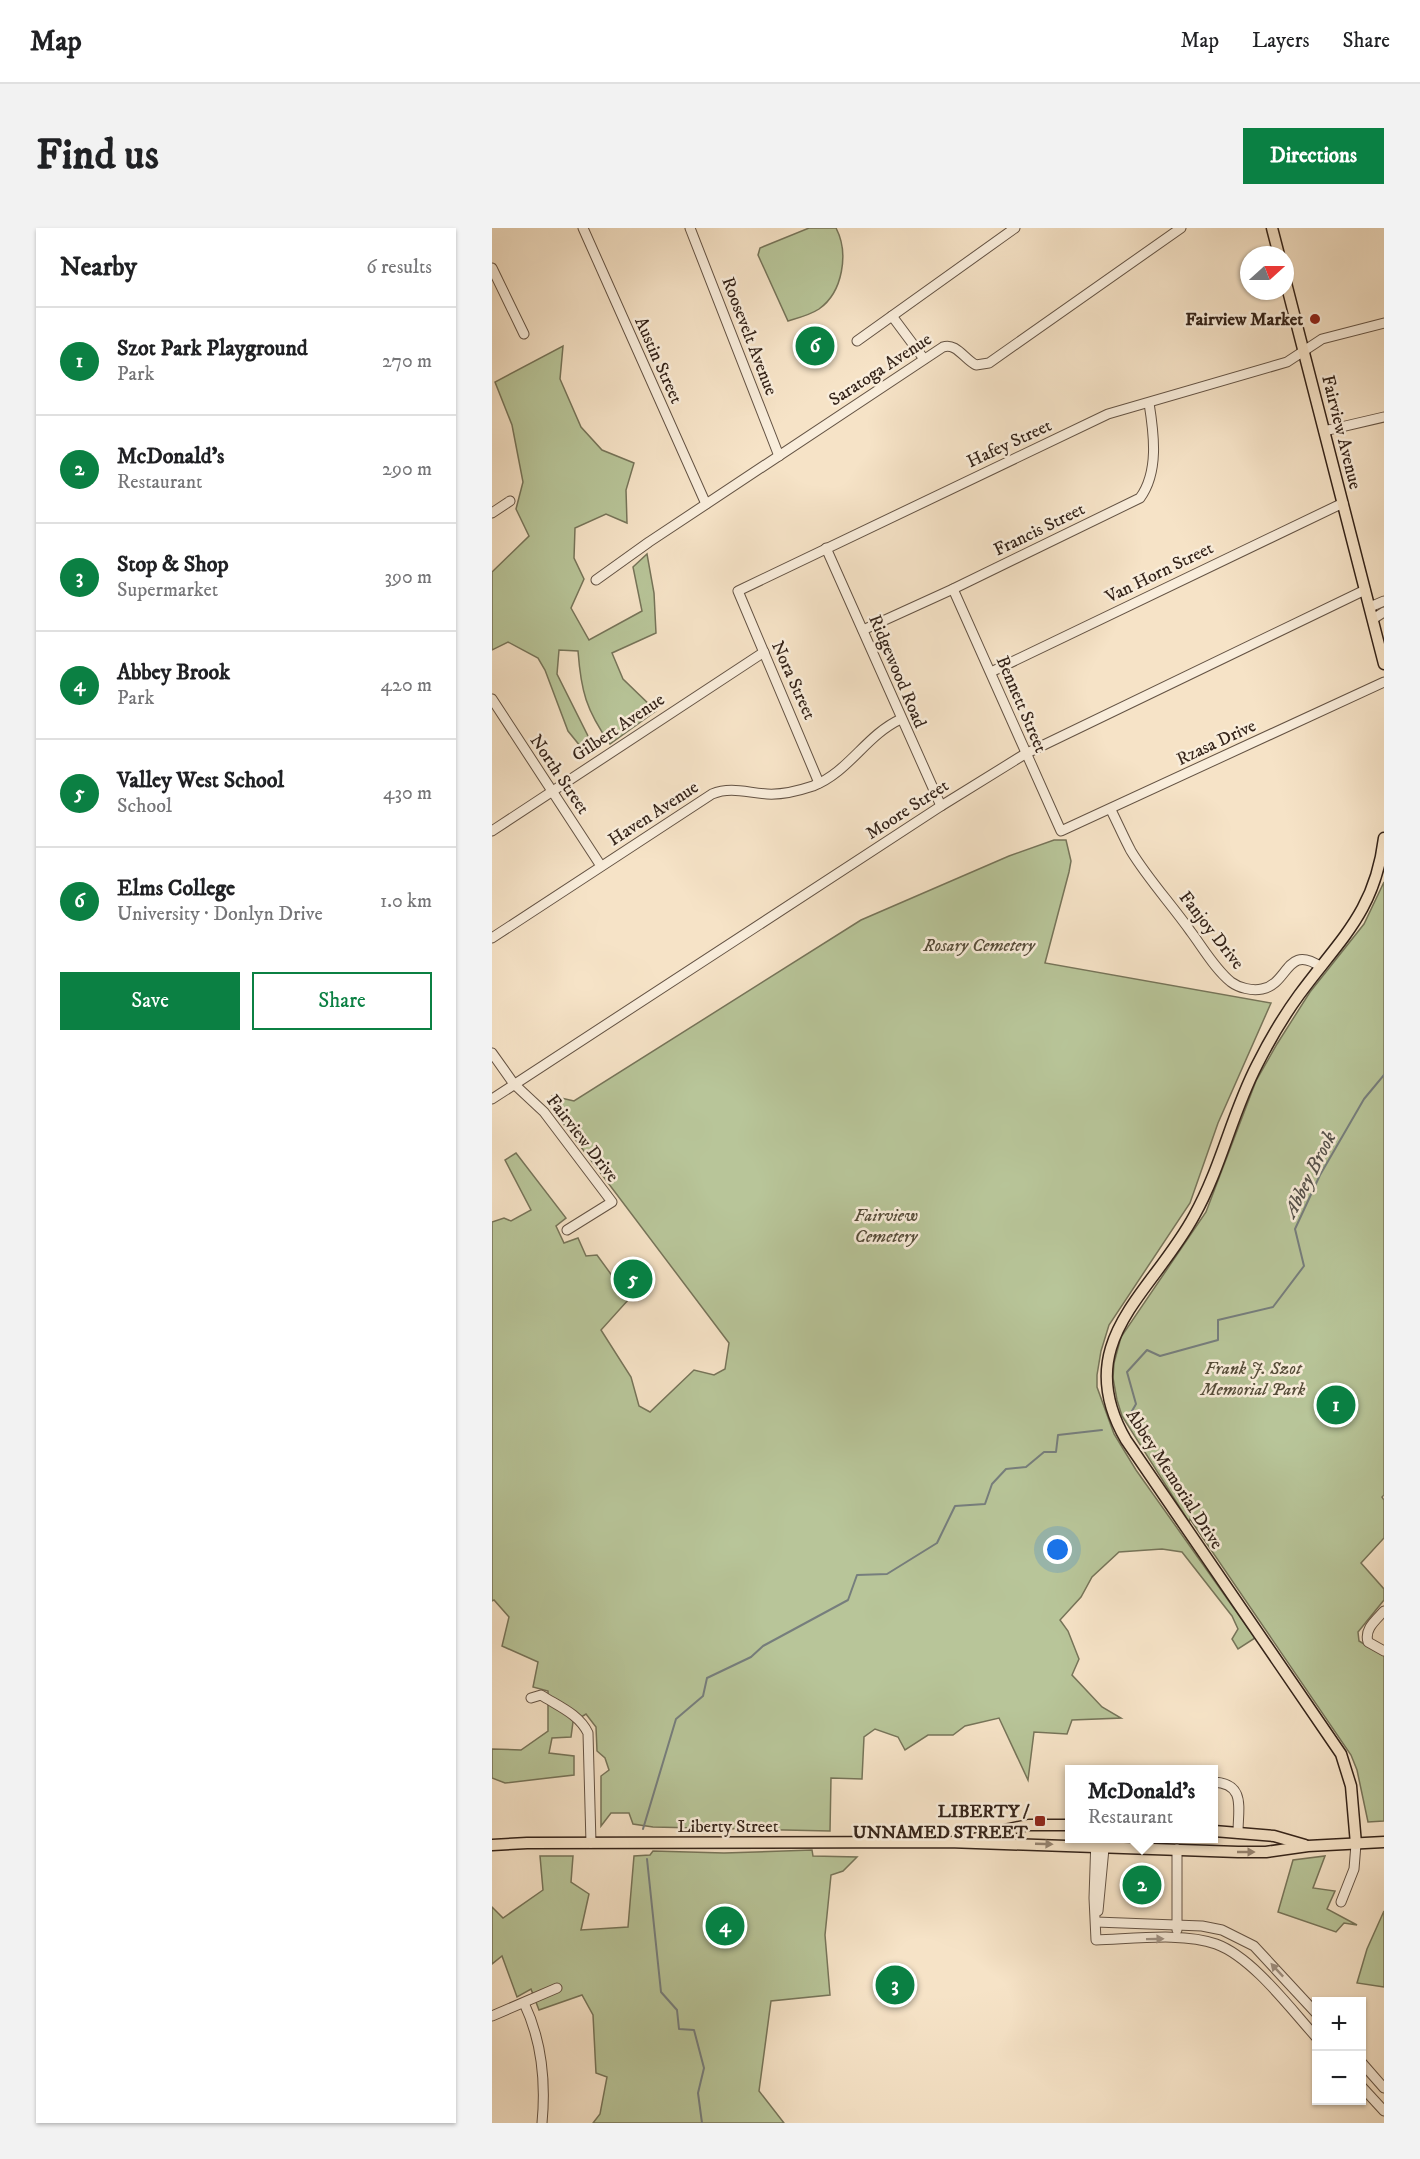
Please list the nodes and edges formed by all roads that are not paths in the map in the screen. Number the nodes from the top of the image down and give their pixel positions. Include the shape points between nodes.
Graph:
1 (583, 228) edge
2 (690, 228) edge
3 (1015, 228) edge
4 (1181, 228) edge
5 (1272, 228) edge
6 (1277, 246) edge
7 (492, 268) edge
8 (1290, 300) edge
9 (892, 316) junction
10 (1384, 323) edge
11 (524, 334) dead end
12 (857, 341) dead end
13 (1304, 352) junction
14 (924, 359) junction
15 (1149, 403) junction
16 (1384, 417) edge
17 (1324, 431) junction
18 (779, 456) junction
19 (510, 501) dead end
20 (1343, 502) junction
21 (706, 504) junction
22 (492, 513) edge
23 (826, 548) junction
24 (596, 580) dead end
25 (953, 589) junction
26 (1365, 590) junction
27 (738, 591) joint
28 (1384, 601) edge
29 (1370, 607) junction
30 (1384, 612) edge
31 (1373, 619) junction
32 (863, 630) junction
33 (764, 652) junction
34 (1384, 664) edge
35 (991, 672) junction
36 (1384, 682) edge
37 (492, 699) edge
38 (901, 719) junction
39 (1025, 754) junction
40 (819, 783) junction
41 (551, 791) junction
42 (941, 806) junction
43 (1111, 810) junction
44 (492, 831) edge
45 (1061, 831) joint
46 (1384, 838) edge
47 (601, 866) junction
48 (492, 938) edge
49 (1321, 967) junction
50 (492, 1053) edge
51 (514, 1084) junction
52 (492, 1099) edge
53 (567, 1230) dead end
54 (1384, 1611) edge
55 (1384, 1651) edge
56 (531, 1698) dead end
57 (1218, 1782) edge
58 (1065, 1825) edge
59 (1218, 1831) edge
60 (1238, 1833) junction
61 (965, 1842) junction
62 (1065, 1842) edge
63 (1384, 1842) edge
64 (591, 1843) junction
65 (1100, 1843) edge
66 (1111, 1843) edge
67 (1356, 1844) junction
68 (492, 1845) edge
69 (1308, 1846) junction
70 (1177, 1849) junction
71 (1341, 1902) dead end
72 (1096, 1922) junction
73 (1177, 1925) junction
74 (1176, 1938) junction
75 (556, 1988) dead end
76 (524, 2003) junction
77 (1312, 2008) edge
78 (492, 2016) edge
79 (1312, 2032) edge
80 (1366, 2068) edge
81 (1384, 2088) edge
82 (1366, 2091) edge
83 (1384, 2111) edge
84 (542, 2123) edge

1 - 21 street, Austin Street
2 - 18 street, Roosevelt Avenue
3 - 9 street
4 - 14 street, Saratoga Avenue via 989,363 973,364 949,345
5 - 6 main road
7 - 11 street
8 - 13 main road, Fairview Avenue
9 - 12 street
9 - 14 street
10 - 13 street, Hafey Street via 1322,339
13 - 15 street, Hafey Street via 1287,362
13 - 17 main road, Fairview Avenue
14 - 18 street, Saratoga Avenue
15 - 23 street, Hafey Street via 1108,414
15 - 25 street, Francis Street via 1154,438 1150,479 1140,498
16 - 17 street
17 - 20 main road, Fairview Avenue
18 - 21 street, Saratoga Avenue
19 - 22 street
20 - 26 main road, Fairview Avenue
20 - 35 street, Van Horn Street
21 - 24 street, Saratoga Avenue
23 - 27 street, Hafey Street
23 - 32 street, Ridgewood Road
25 - 32 street, Francis Street
25 - 35 street, Bennett Street
26 - 29 main road, Fairview Avenue
26 - 39 street, Moore Street
27 - 33 street, Nora Street
28 - 29 street
29 - 31 main road, Fairview Avenue
30 - 31 street
31 - 34 main road, Fairview Avenue
32 - 38 street, Ridgewood Road
33 - 40 street, Nora Street
33 - 41 street, Gilbert Avenue
35 - 39 street, Bennett Street
36 - 43 street, Rzasa Drive
37 - 41 street, North Street
38 - 40 street, Haven Avenue via 877,733 843,767
38 - 42 street, Ridgewood Road
39 - 42 street, Moore Street
39 - 45 street, Bennett Street
40 - 47 street, Haven Avenue via 776,794 731,789 717,792
41 - 44 street, Gilbert Avenue
41 - 47 street, North Street
42 - 51 street, Moore Street
43 - 45 street, Rzasa Drive
43 - 49 street, Fanjoy Drive via 1132,852 1231,982 1263,989 1298,959 1308,959
46 - 49 main road, Abbey Memorial Drive via 1377,874 1364,908
47 - 48 street, Haven Avenue
49 - 67 main road, Abbey Memorial Drive via 1288,1011 1257,1065 1201,1203 1120,1324 1106,1373 1110,1406 1126,1440 1341,1754 1351,1786
50 - 51 street
51 - 52 street, Moore Street
51 - 53 street, Fairview Drive via 544,1112 612,1202
54 - 55 street via 1366,1636 1368,1642
56 - 64 street via 541,1695 568,1711 584,1724 588,1733
57 - 60 street via 1235,1788
58 - 61 main road, Liberty Street via 1025,1826
59 - 60 main road
60 - 69 main road via 1274,1836
61 -> 62 main road, Liberty Street
61 - 64 main road, Liberty Street
63 - 67 main road
64 - 68 main road, Liberty Street
65 - 72 street via 1094,1898
66 - 70 main road, Liberty Street
67 - 69 main road
67 - 71 street via 1354,1869
70 -> 69 main road, Liberty Street via 1238,1852
70 - 73 street
72 - 73 street
72 -> 74 street via 1096,1940
73 - 74 street
77 -> 73 street via 1254,1946 1222,1930
74 - 79 street via 1214,1943 1241,1958
75 - 76 street
76 - 78 street
76 - 84 street via 543,2068
80 - 81 street
82 - 83 street

